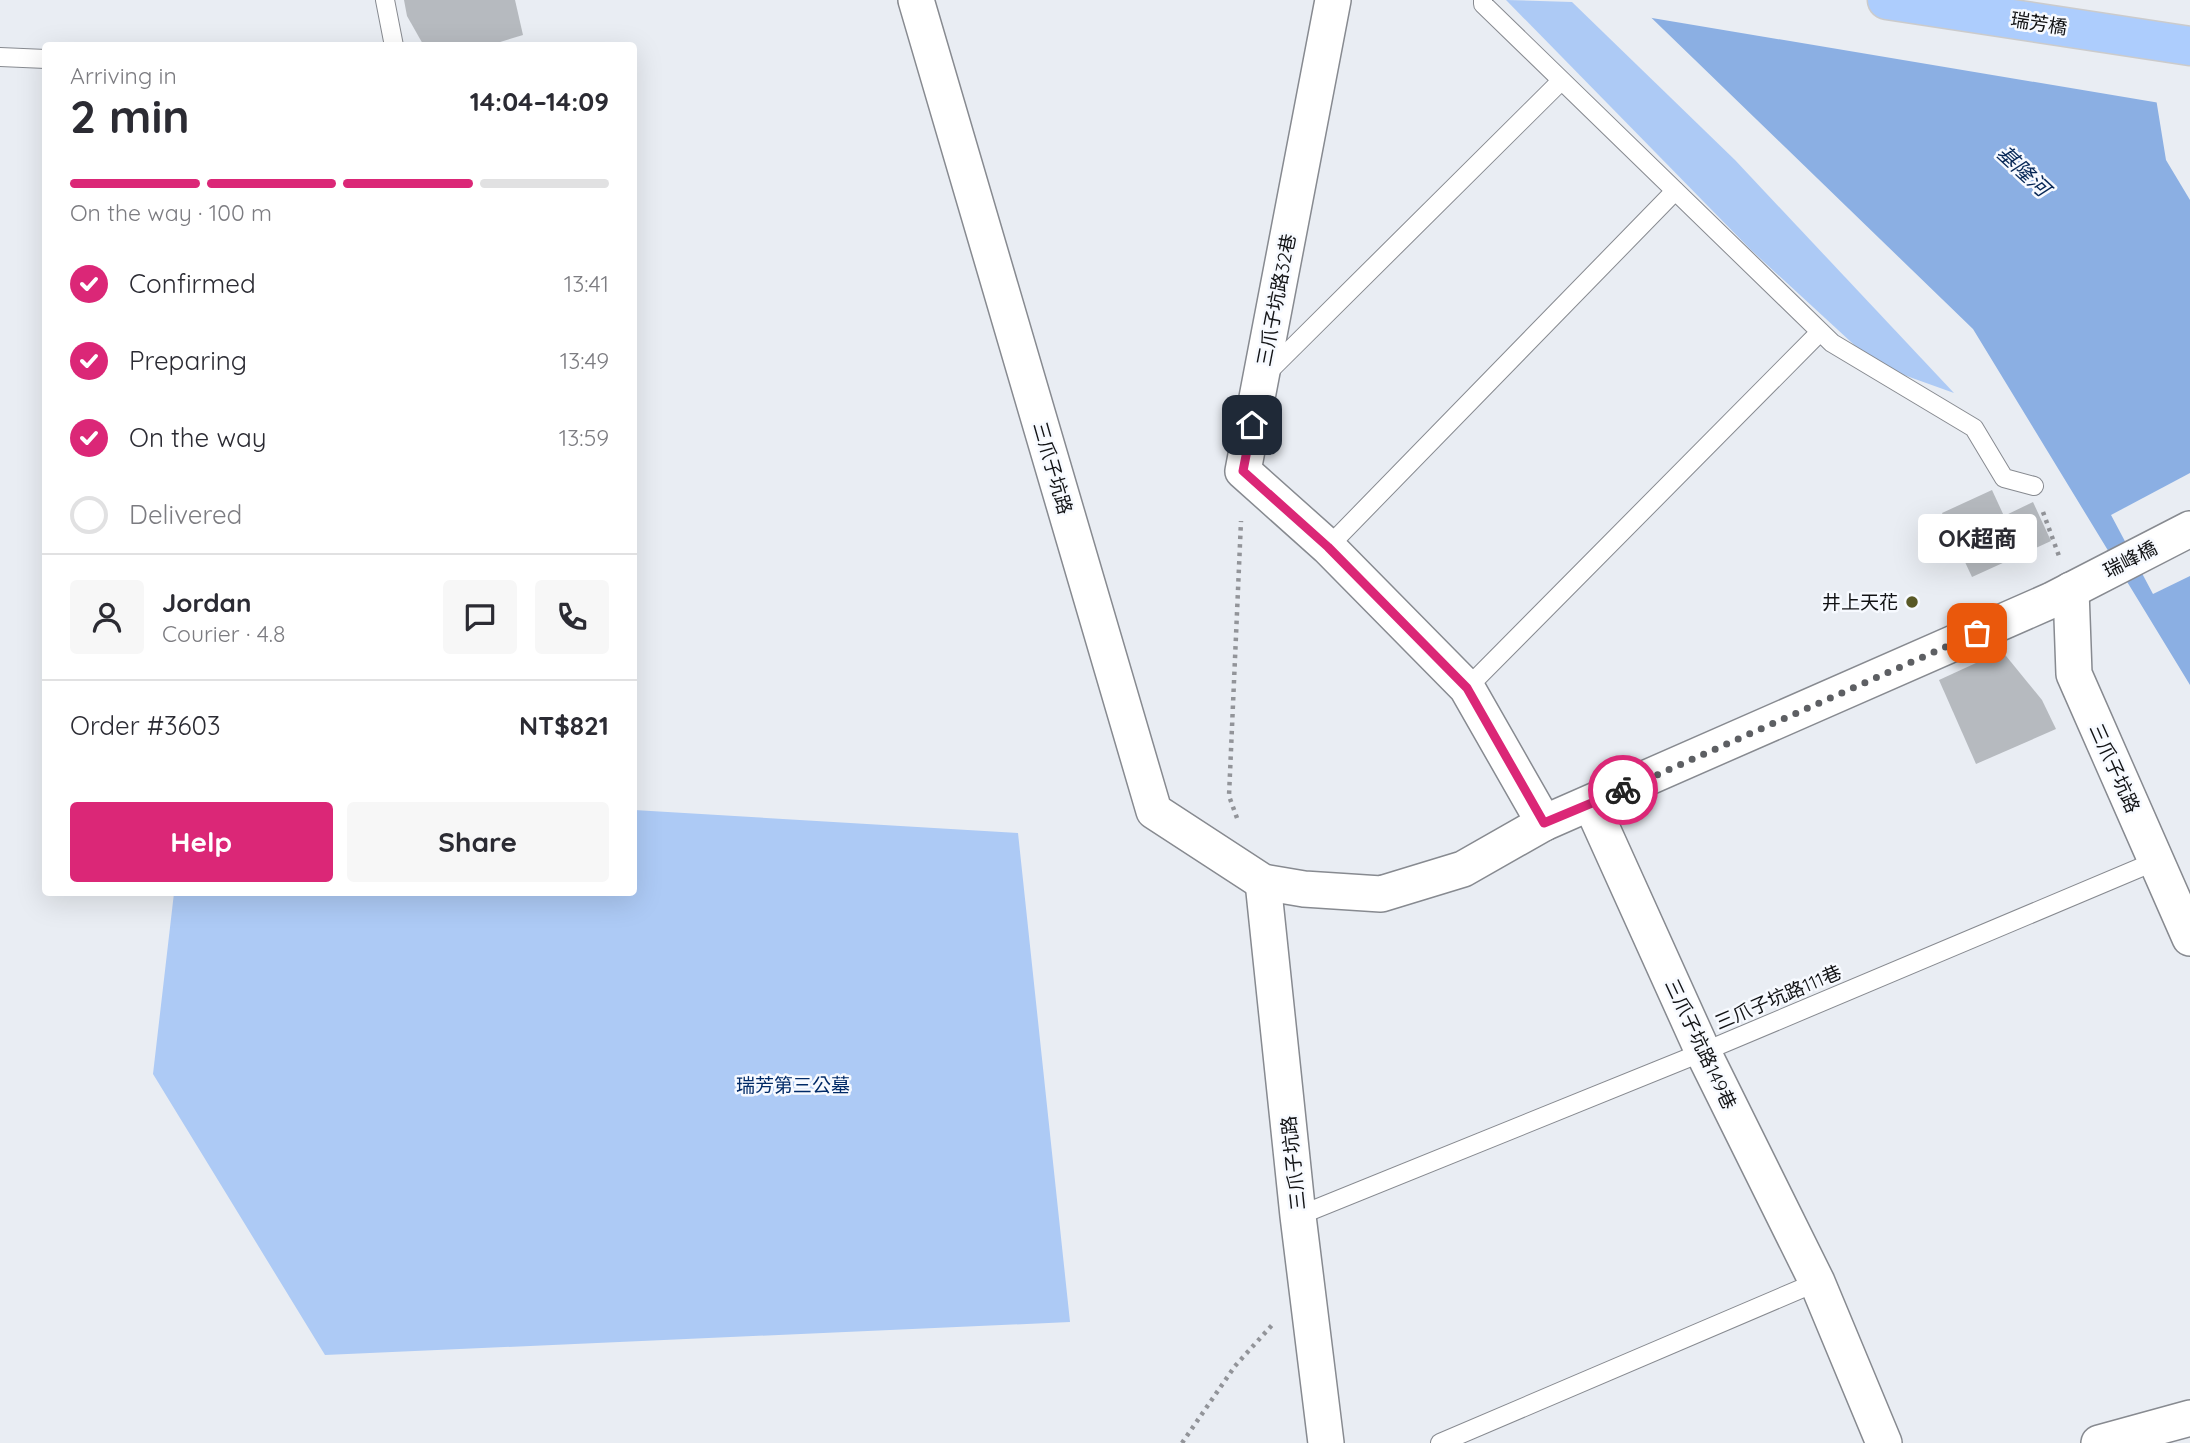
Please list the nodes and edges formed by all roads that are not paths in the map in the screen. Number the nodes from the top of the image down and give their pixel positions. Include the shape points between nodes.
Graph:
1 (384, 0) edge
2 (916, 0) edge
3 (1333, 0) edge
4 (1483, 0) edge
5 (1888, 0) edge
6 (393, 42) edge
7 (2190, 46) edge
8 (0, 57) edge
9 (42, 60) edge
10 (1561, 80) junction
11 (1675, 191) junction
12 (1821, 332) junction
13 (1261, 379) junction
14 (2034, 486) road end
15 (2190, 528) edge
16 (1328, 547) junction
17 (2071, 590) junction
18 (1467, 688) junction
19 (1591, 804) junction
20 (1544, 823) junction
21 (2156, 861) junction
22 (1263, 882) junction
23 (2190, 938) edge
24 (1703, 1052) junction
25 (1298, 1216) junction
26 (1817, 1282) junction
27 (2190, 1418) edge
28 (1326, 1443) edge
29 (1440, 1443) edge
30 (1884, 1443) edge
31 (2099, 1443) edge

1 - 6 lane
2 - 22 street, 三爪子坑路 via 1154,811
3 - 13 street, 三爪子坑路32巷
4 - 10 lane
5 - 7 main road, 瑞芳橋
8 - 9 lane
10 - 11 lane
10 - 13 lane
11 - 12 lane
11 - 16 lane
12 - 14 lane via 1974,428 2004,478
12 - 18 lane
13 - 16 street, 三爪子坑路32巷 via 1243,471
15 - 17 street, 瑞峰橋
16 - 18 street
17 - 19 street, 三爪子坑路
17 - 21 street, 三爪子坑路 via 2074,674
18 - 20 street
19 - 20 street, 三爪子坑路
19 - 24 street, 三爪子坑路149巷
20 - 22 street, 三爪子坑路 via 1463,869 1381,894
21 - 23 street, 三爪子坑路
21 - 24 lane, 三爪子坑路111巷
22 - 25 street, 三爪子坑路
24 - 25 lane, 三爪子坑路111巷
24 - 26 street, 三爪子坑路149巷
25 - 28 street, 三爪子坑路
26 - 29 lane
26 - 30 street, 三爪子坑路149巷
27 - 31 street

